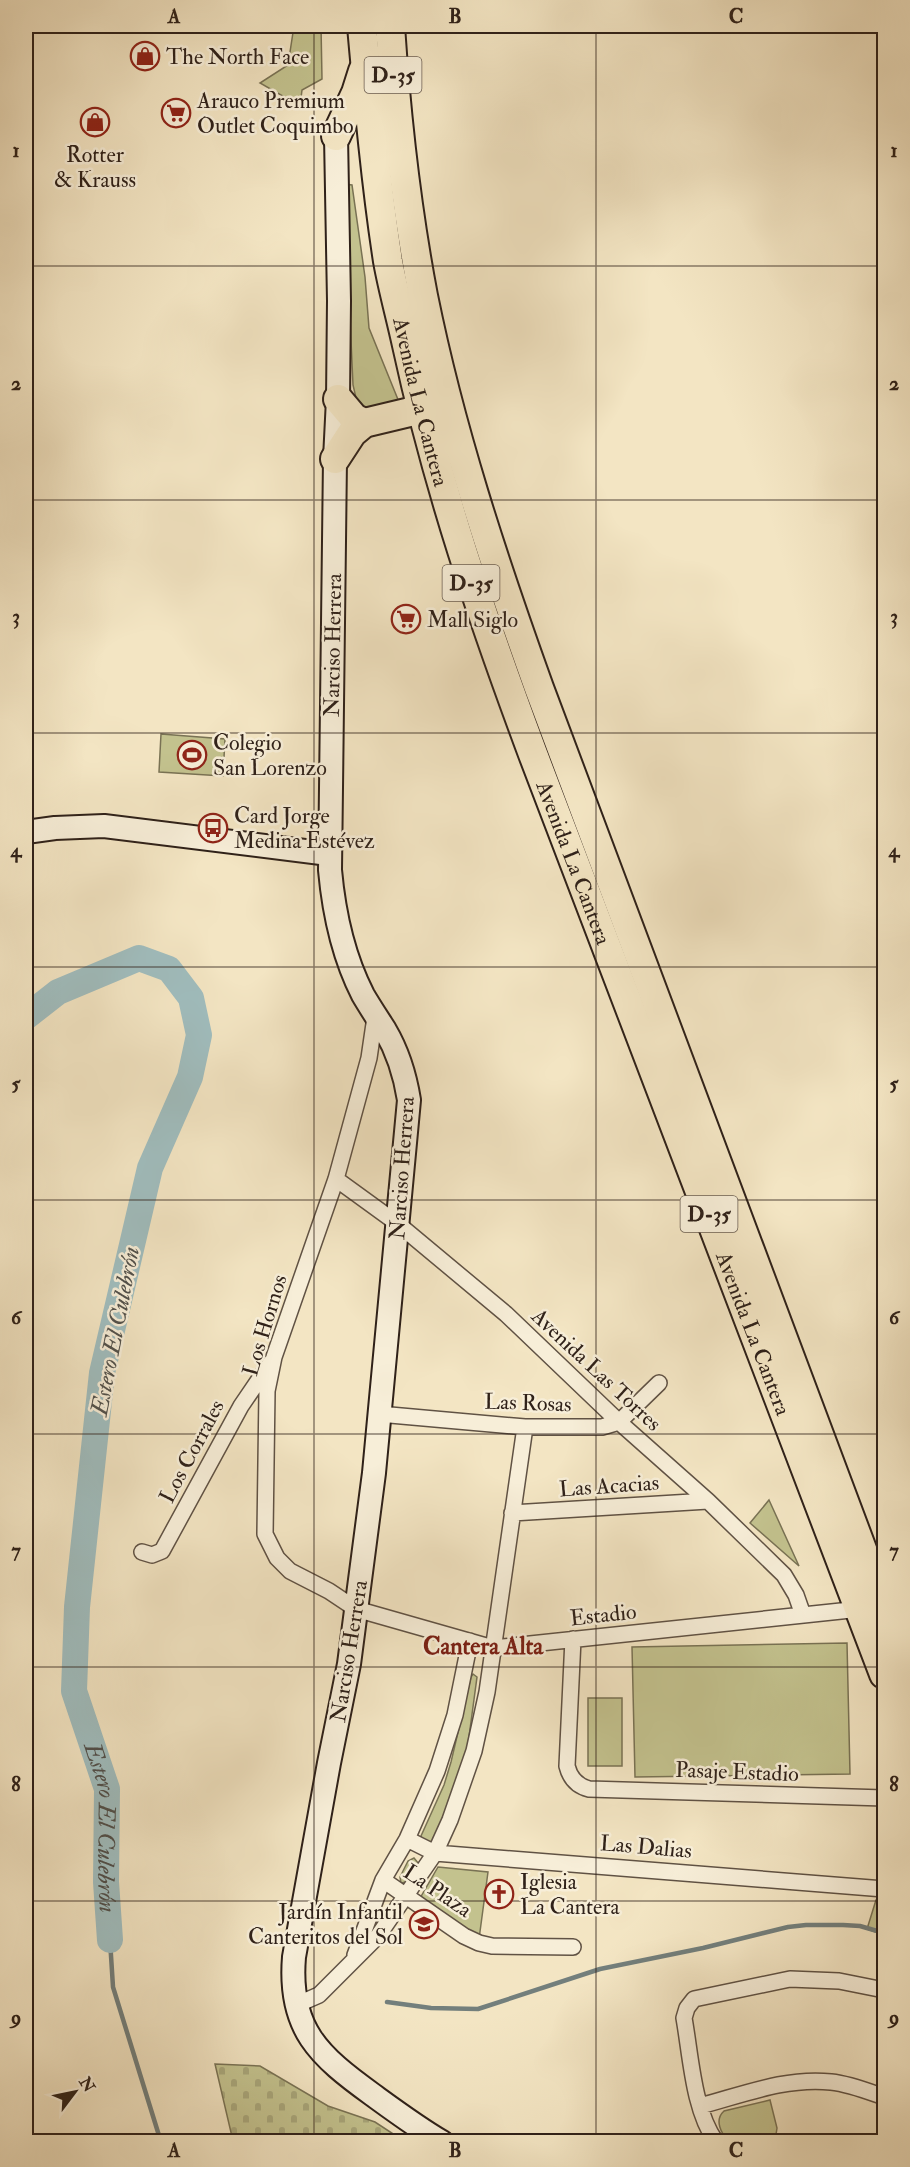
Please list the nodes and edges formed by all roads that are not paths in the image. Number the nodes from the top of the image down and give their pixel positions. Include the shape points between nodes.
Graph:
1 (362, 26) edge
2 (390, 26) edge
3 (366, 63) junction
4 (371, 118) junction
5 (398, 124) junction
6 (336, 136) junction
7 (445, 390) junction
8 (338, 399) junction
9 (420, 408) junction
10 (364, 423) junction
11 (334, 459) junction
12 (26, 832) edge
13 (329, 854) junction
14 (375, 1017) junction
15 (336, 1179) junction
16 (398, 1224) junction
17 (274, 1357) junction
18 (659, 1383) dead end
19 (379, 1414) junction
20 (620, 1422) junction
21 (525, 1427) junction
22 (708, 1501) junction
23 (512, 1513) junction
24 (142, 1552) dead end
25 (872, 1608) edge
26 (356, 1609) junction
27 (803, 1615) junction
28 (573, 1639) junction
29 (470, 1641) junction
30 (493, 1648) junction
31 (885, 1674) edge
32 (885, 1798) edge
33 (407, 1839) junction
34 (435, 1853) junction
35 (383, 1880) junction
36 (885, 1889) edge
37 (407, 1896) junction
38 (573, 1947) dead end
39 (353, 1960) junction
40 (885, 1990) edge
41 (296, 2005) junction
42 (885, 2097) edge
43 (700, 2106) junction
44 (442, 2142) edge
45 (716, 2142) edge

1 - 3 highway, Avenida La Cantera / D-35
2 - 5 highway, Avenida La Cantera / D-35
3 - 4 highway, Avenida La Cantera / D-35
3 - 6 highway
4 - 5 highway
4 - 6 highway via 347,123
4 - 9 highway, Avenida La Cantera / D-35 via 388,261
5 - 7 highway, Avenida La Cantera / D-35 via 416,259
6 - 8 street, Narciso Herrera
7 - 9 highway
7 - 25 highway, Avenida La Cantera / D-35 via 488,540 535,678
8 - 10 highway via 354,418
8 - 11 street, Narciso Herrera
9 - 10 highway
9 - 25 highway, Avenida La Cantera / D-35 via 487,632
10 - 11 highway
11 - 13 street, Narciso Herrera
12 - 13 street via 104,826
13 - 14 street, Narciso Herrera via 332,896 343,946
14 - 15 street, Los Hornos
14 - 16 street, Narciso Herrera via 400,1060 409,1100
15 - 16 street, Avenida Las Torres
15 - 17 street, Los Hornos
16 - 19 street, Narciso Herrera
16 - 20 street, Avenida Las Torres via 506,1314
17 - 24 street, Los Corrales via 241,1406 162,1551 152,1555
17 - 26 street, Los Hornos via 267,1390 267,1542 290,1571
18 - 20 street
19 - 21 street, Las Rosas
19 - 26 street, Narciso Herrera
20 - 21 street, Las Rosas via 602,1426
20 - 22 street, Avenida Las Torres
21 - 23 street
22 - 23 street, Las Acacias
22 - 27 street, Avenida Las Torres via 784,1575
23 - 30 street
25 - 27 street, Estadio
25 - 31 highway, Avenida La Cantera / D-35
26 - 29 street, Estadio
26 - 41 street, Narciso Herrera via 294,1957
27 - 28 street, Estadio
28 - 30 street, Estadio
28 - 32 street, Pasaje Estadio via 567,1766 575,1782 589,1789
29 - 30 street, Estadio
29 - 33 street via 447,1743
30 - 34 street via 474,1751
33 - 34 street, Las Dalias
33 - 35 street
34 - 36 street, Las Dalias
34 - 37 street
35 - 37 street, La Plaza
35 - 39 street
37 - 38 street, La Plaza via 479,1943
37 - 39 street via 378,1936
39 - 41 street via 319,1995
40 - 43 street via 839,1981 790,1979 694,1999 684,2018
41 - 44 street, Narciso Herrera via 310,2038 330,2063
42 - 43 street via 846,2084 802,2081
43 - 45 street

